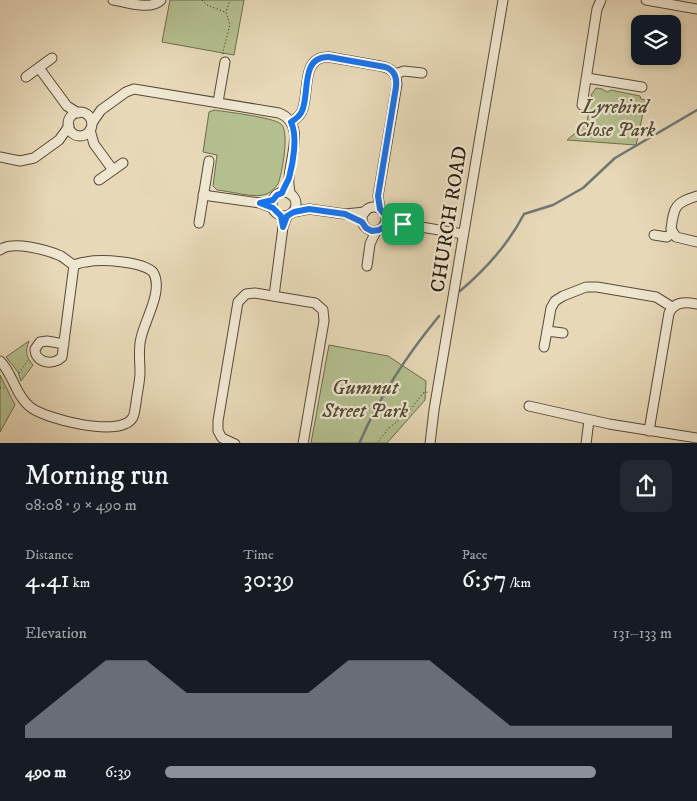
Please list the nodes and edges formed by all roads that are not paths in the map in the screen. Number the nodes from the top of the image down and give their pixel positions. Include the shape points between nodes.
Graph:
1 (113, 0) edge
2 (161, 0) edge
3 (503, 0) edge
4 (601, 0) edge
5 (646, 0) edge
6 (697, 8) edge
7 (52, 58) dead end
8 (225, 62) road end
9 (39, 68) junction
10 (422, 73) dead end
11 (395, 74) junction
12 (26, 77) dead end
13 (587, 78) junction
14 (642, 87) dead end
15 (218, 102) junction
16 (582, 105) dead end
17 (101, 110) junction
18 (76, 118) junction
19 (291, 122) junction
20 (91, 127) junction
21 (78, 135) junction
22 (59, 140) junction
23 (94, 144) junction
24 (0, 158) edge
25 (209, 161) dead end
26 (123, 163) dead end
27 (113, 170) junction
28 (100, 180) dead end
29 (204, 195) junction
30 (289, 196) junction
31 (697, 196) edge
32 (273, 204) junction
33 (309, 209) junction
34 (376, 211) junction
35 (287, 214) junction
36 (345, 214) junction
37 (362, 222) junction
38 (199, 223) dead end
39 (403, 224) junction
40 (376, 229) junction
41 (463, 234) junction
42 (672, 234) junction
43 (654, 235) dead end
44 (697, 242) edge
45 (0, 250) edge
46 (74, 265) junction
47 (366, 266) dead end
48 (274, 296) junction
49 (697, 304) edge
50 (672, 308) junction
51 (547, 331) junction
52 (563, 334) dead end
53 (64, 344) junction
54 (544, 347) dead end
55 (0, 361) edge
56 (529, 406) dead end
57 (590, 420) junction
58 (649, 431) junction
59 (697, 438) edge
60 (234, 443) edge
61 (303, 443) edge
62 (430, 443) edge
63 (586, 443) edge

1 - 2 street via 150,6
3 - 41 street, CHURCH ROAD
4 - 13 street
5 - 6 street
7 - 9 street
8 - 15 street
9 - 12 street
9 - 18 street
10 - 11 street via 404,71
11 - 19 street via 380,66 321,58 310,68 303,110
11 - 34 street via 396,87
13 - 14 street
13 - 16 street
15 - 17 street via 134,89
15 - 19 street via 275,112
17 - 18 street
17 - 20 street
18 - 20 street
18 - 21 street
18 - 22 street
19 - 30 street via 295,135 288,180
20 - 21 street
20 - 23 street
21 - 22 street
21 - 23 street
22 - 24 street via 28,160
23 - 27 street
25 - 29 street
26 - 27 street
27 - 28 street
29 - 32 street
29 - 38 street
30 - 32 street via 277,195
30 - 33 street
30 - 35 street
31 - 42 street via 676,206
32 - 35 street
33 - 35 street
33 - 36 street
34 - 36 street
34 - 37 street
34 - 39 street
34 - 40 street
35 - 48 street
36 - 37 street
37 - 40 street
39 - 40 street
39 - 41 street
40 - 47 street
41 - 62 street, CHURCH ROAD
42 - 43 street via 666,237
42 - 44 street
45 - 46 street via 13,245 41,250
46 - 53 street
46 - 55 street via 98,261 134,265 148,268 156,278 154,302 140,339 140,380 130,422 106,427 63,420 36,411 22,398
48 - 60 street via 246,294 237,306 218,427 222,438
48 - 61 street via 315,302 324,313
49 - 50 street via 680,302
50 - 51 street via 656,297 586,287 555,302
50 - 58 street
51 - 52 street
51 - 54 street
53 - 53 street via 40,342 35,355 42,360 58,361
56 - 57 street
57 - 58 street
57 - 63 street
58 - 59 street

